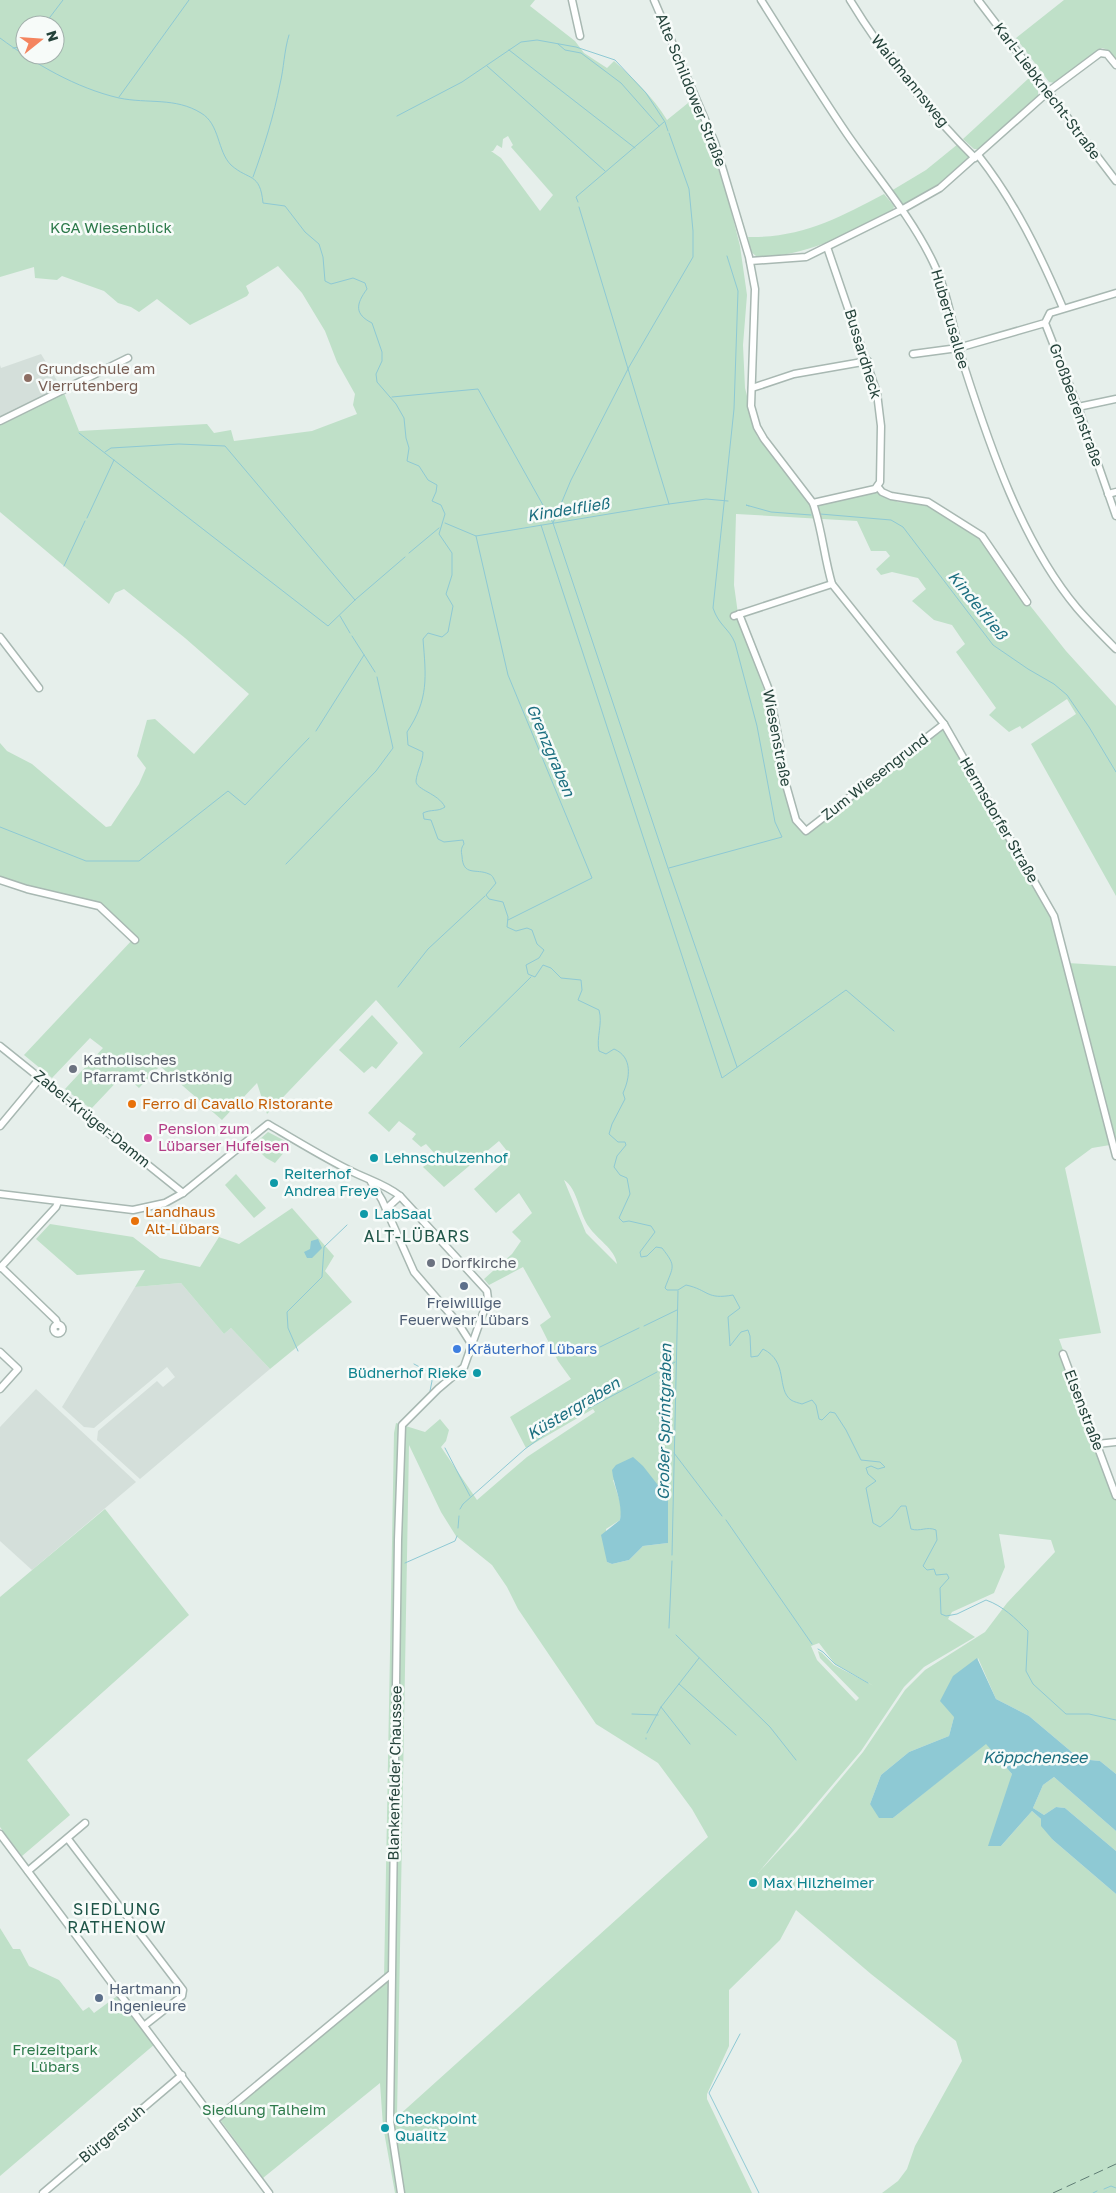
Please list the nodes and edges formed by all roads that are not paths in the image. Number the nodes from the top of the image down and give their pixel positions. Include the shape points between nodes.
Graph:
1 (572, 0) edge
2 (654, 0) edge
3 (761, 0) edge
4 (850, 0) edge
5 (978, 0) edge
6 (580, 36) dead end
7 (1116, 65) edge
8 (1048, 91) junction
9 (976, 157) junction
10 (1116, 181) edge
11 (901, 210) junction
12 (827, 247) junction
13 (750, 261) junction
14 (1116, 292) edge
15 (1063, 308) junction
16 (1045, 323) junction
17 (958, 348) junction
18 (912, 354) dead end
19 (128, 358) dead end
20 (868, 361) junction
21 (752, 388) junction
22 (1116, 399) edge
23 (1078, 407) junction
24 (0, 420) edge
25 (878, 486) junction
26 (1116, 492) edge
27 (1108, 494) junction
28 (814, 503) junction
29 (818, 516) joint
30 (1116, 516) edge
31 (832, 584) junction
32 (1027, 602) dead end
33 (0, 637) edge
34 (1116, 649) edge
35 (39, 688) dead end
36 (944, 724) junction
37 (806, 831) joint
38 (0, 880) edge
39 (135, 940) dead end
40 (0, 1046) edge
41 (40, 1078) junction
42 (0, 1126) edge
43 (1116, 1156) edge
44 (370, 1181) junction
45 (183, 1193) junction
46 (0, 1194) edge
47 (400, 1196) junction
48 (58, 1202) junction
49 (386, 1209) junction
50 (0, 1268) edge
51 (58, 1325) dead end
52 (472, 1345) junction
53 (0, 1352) edge
54 (1063, 1354) dead end
55 (0, 1389) edge
56 (1116, 1442) edge
57 (1097, 1444) junction
58 (1116, 1496) edge
59 (85, 1824) dead end
60 (0, 1834) edge
61 (68, 1839) junction
62 (28, 1871) junction
63 (391, 1974) junction
64 (145, 2025) junction
65 (182, 2075) junction
66 (215, 2120) junction
67 (43, 2193) edge
68 (269, 2193) edge
69 (401, 2193) edge

1 - 6 street
2 - 13 street, Alte Schildower Straße via 715,143
3 - 11 street, Hubertusallee via 846,133
4 - 9 street, Waidmannsweg via 921,98
5 - 8 street, Karl-Liebknecht-Straße
7 - 8 street via 1107,54 1100,53
8 - 9 street
8 - 10 street, Karl-Liebknecht-Straße
9 - 11 street via 944,185
9 - 15 street, Waidmannsweg via 994,176 1021,218
11 - 12 street
11 - 17 street, Hubertusallee via 917,231 934,264 951,310
12 - 13 street via 806,257
12 - 20 street, Bussardheck
13 - 21 street, Alte Schildower Straße via 755,289
14 - 15 street
15 - 16 street via 1050,313
16 - 17 street
16 - 23 street, Großbeerenstraße
17 - 18 street
17 - 34 street, Hubertusallee via 981,420 1030,534 1077,607
19 - 24 street
20 - 21 street via 794,374
20 - 25 street, Bussardheck via 877,393 881,426
21 - 28 street, Alte Schildower Straße via 751,406 759,433
22 - 23 street
23 - 27 street, Großbeerenstraße
25 - 28 street
25 - 32 street via 891,496 928,502 982,536
26 - 27 street
27 - 30 street, Großbeerenstraße
28 - 29 street, Alte Schildower Straße
29 - 31 street, Hermsdorfer Straße
31 - 36 street, Hermsdorfer Straße
31 - 37 street, Wiesenstraße via 737,615 769,690 780,746 777,753 796,820
33 - 35 street
36 - 37 street, Zum Wiesengrund
36 - 43 street, Hermsdorfer Straße via 1054,916
38 - 39 street via 99,906
40 - 41 street, Zabel-Krüger-Damm
41 - 42 street
41 - 45 street, Zabel-Krüger-Damm
44 - 45 street via 268,1124
44 - 47 street via 389,1187
44 - 49 street
45 - 48 street via 165,1203 133,1210
46 - 48 street
47 - 49 street
47 - 52 street via 487,1291 488,1299
48 - 50 street
49 - 52 street via 414,1272 458,1323
50 - 51 street
52 - 63 street, Blankenfelder Chaussee via 464,1367 402,1425
53 - 55 street via 18,1369
54 - 57 street, Elsenstraße
56 - 57 street
57 - 58 street, Elsenstraße
59 - 61 street
60 - 62 street
61 - 62 street
61 - 64 street via 183,1990 182,1996
62 - 64 street
63 - 66 street
63 - 69 street, Blankenfelder Chaussee via 390,2121
64 - 65 street
65 - 66 street
65 - 67 street, Bürgersruh
66 - 68 street

